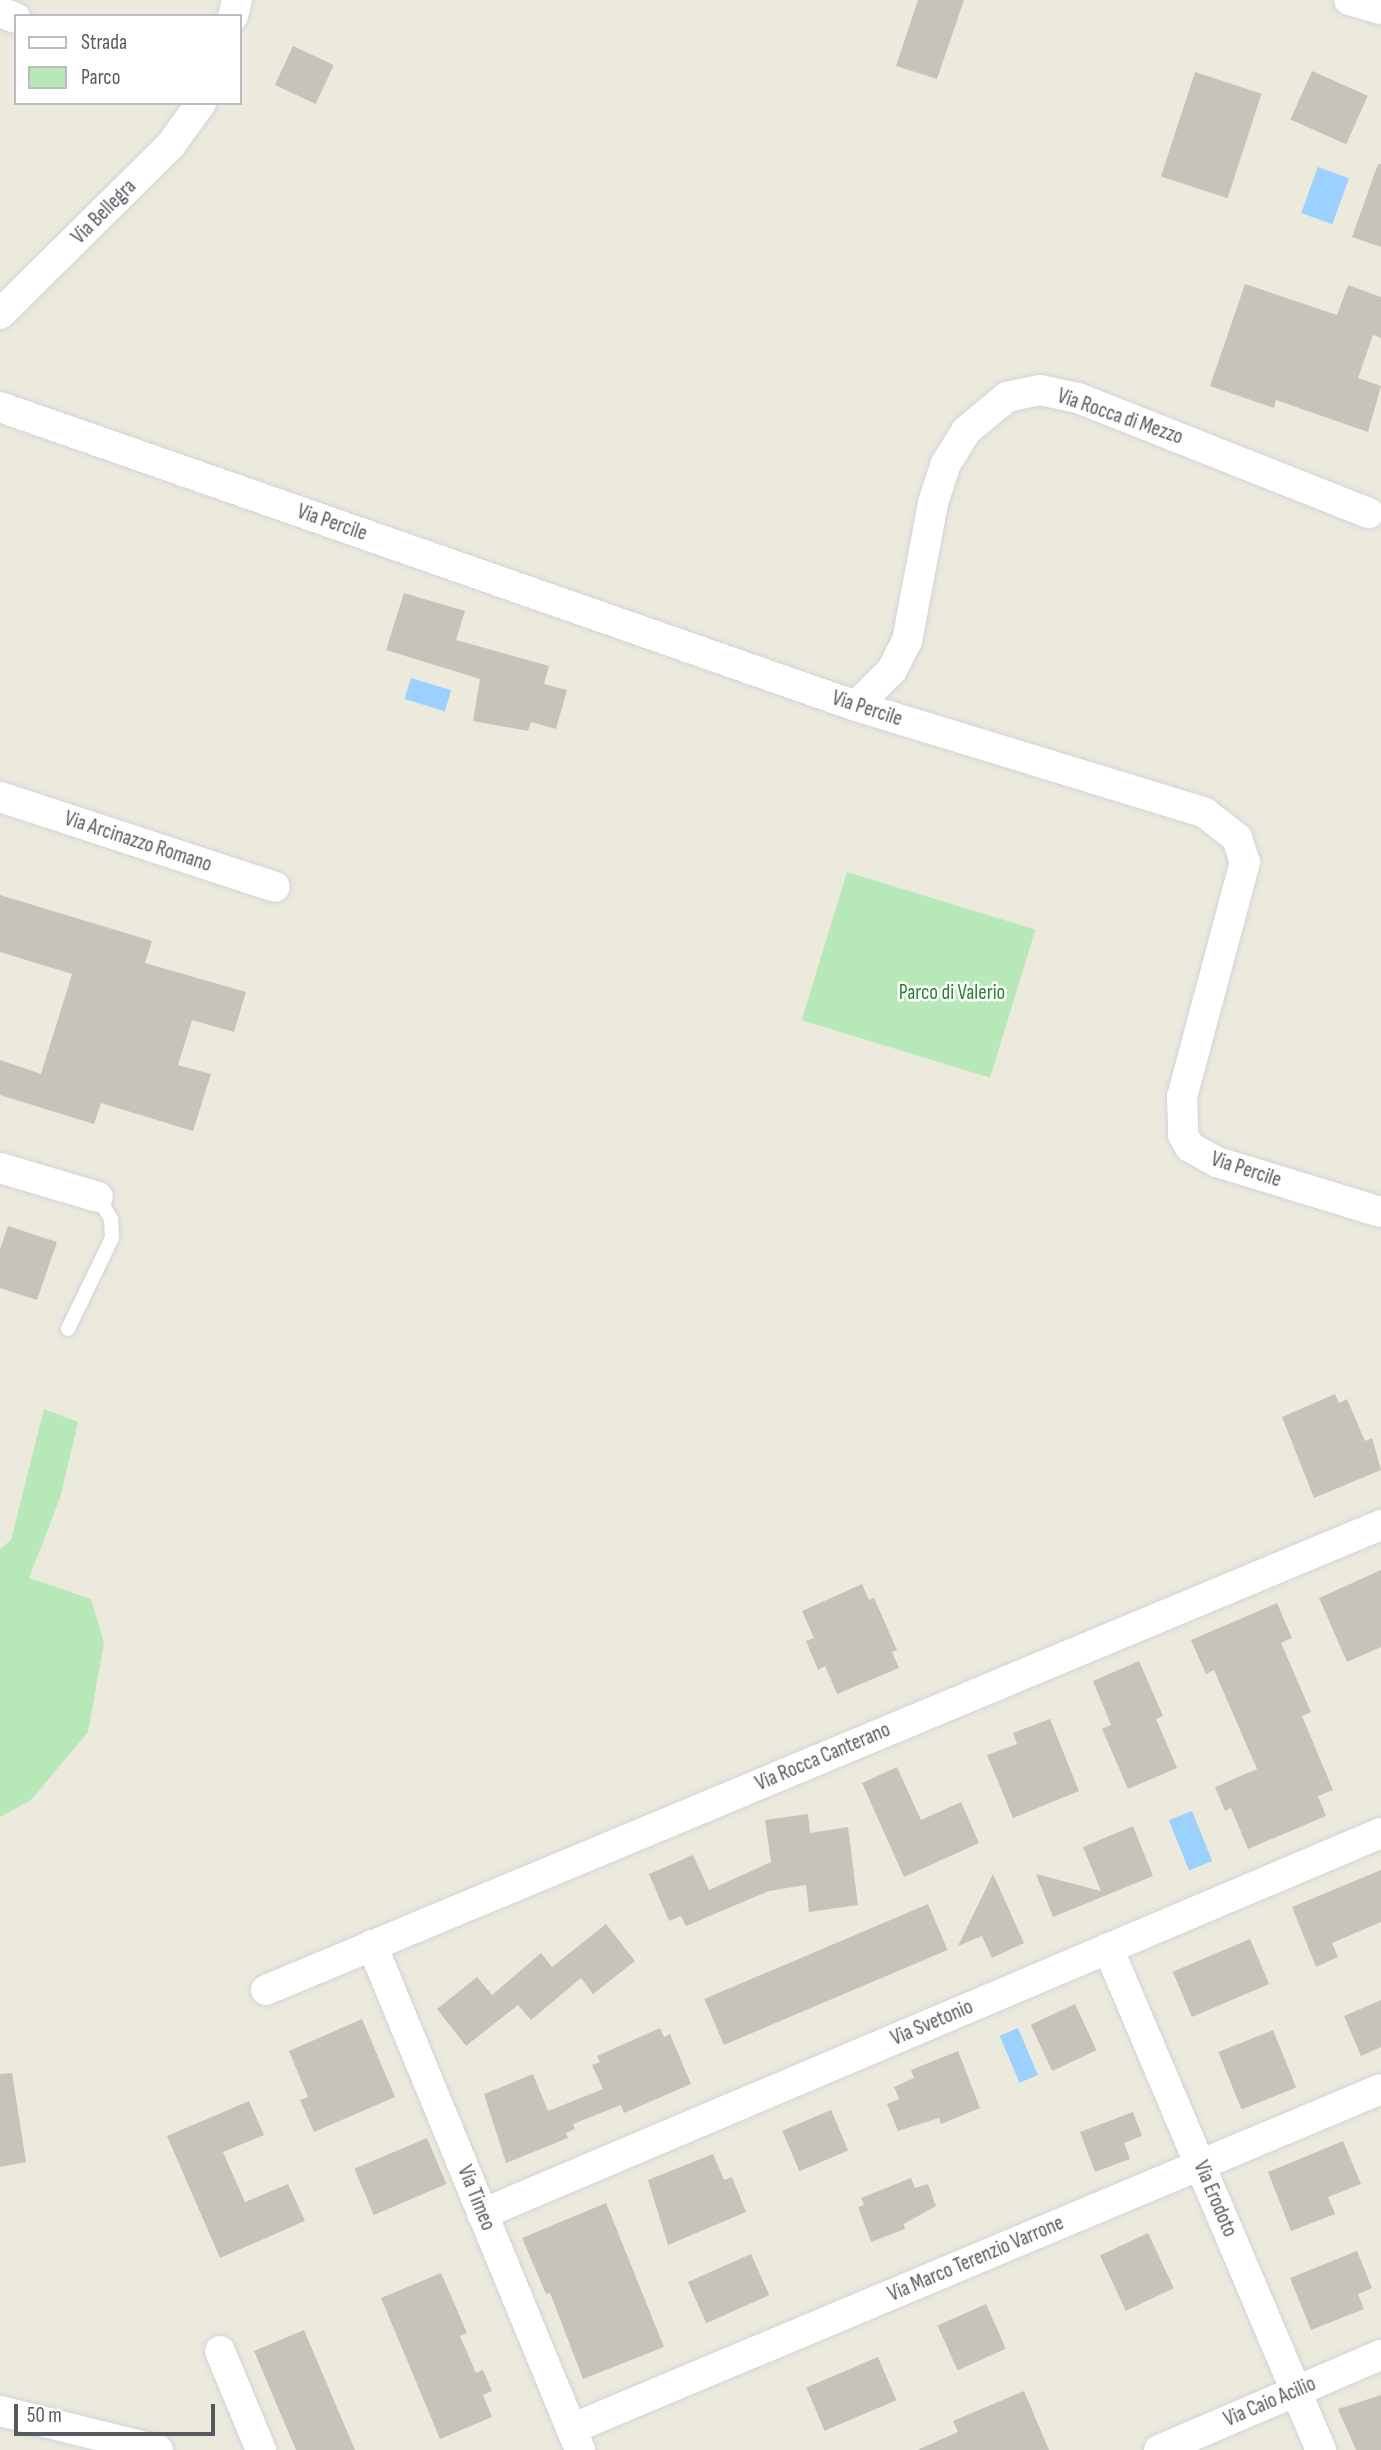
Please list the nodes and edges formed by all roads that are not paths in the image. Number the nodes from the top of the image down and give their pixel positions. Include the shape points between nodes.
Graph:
1 (1349, 0) edge
2 (1381, 9) edge
3 (200, 105) edge
4 (0, 314) edge
5 (0, 407) edge
6 (1369, 513) dead end
7 (856, 706) junction
8 (0, 797) edge
9 (275, 887) dead end
10 (0, 1168) edge
11 (98, 1197) joint
12 (1381, 1212) edge
13 (68, 1329) dead end
14 (1381, 1525) edge
15 (1381, 1833) edge
16 (372, 1945) junction
17 (1108, 1948) junction
18 (266, 1990) dead end
19 (1381, 2089) edge
20 (1200, 2165) junction
21 (482, 2214) junction
22 (220, 2351) dead end
23 (1381, 2355) edge
24 (1296, 2391) junction
25 (0, 2411) edge
26 (576, 2440) edge
27 (158, 2450) edge
28 (261, 2450) edge
29 (1159, 2450) edge
30 (1321, 2450) edge

1 - 2 street
3 - 4 street, Via Bellegra via 170,146
5 - 7 street, Via Percile
6 - 7 street, Via Rocca di Mezzo via 1078,398 1040,390 1007,397 966,431 945,465 933,503 907,641 892,670
7 - 12 street, Via Percile via 1191,808 1228,829 1242,848 1243,878 1182,1097 1183,1135 1203,1157
8 - 9 street, Via Arcinazzo Romano
10 - 11 street
11 - 13 lane via 111,1219 112,1238
14 - 16 street, Via Rocca Canterano
15 - 17 street, Via Svetonio
16 - 18 street, Via Rocca Canterano
16 - 21 street, Via Timeo
17 - 20 street, Via Erodoto
17 - 21 street, Via Svetonio
19 - 20 street, Via Marco Terenzio Varrone
20 - 24 street, Via Erodoto
20 - 26 street, Via Marco Terenzio Varrone
21 - 26 street, Via Timeo
22 - 28 street
23 - 24 street, Via Caio Acilio
24 - 29 street, Via Caio Acilio
24 - 30 street, Via Erodoto
25 - 27 street

